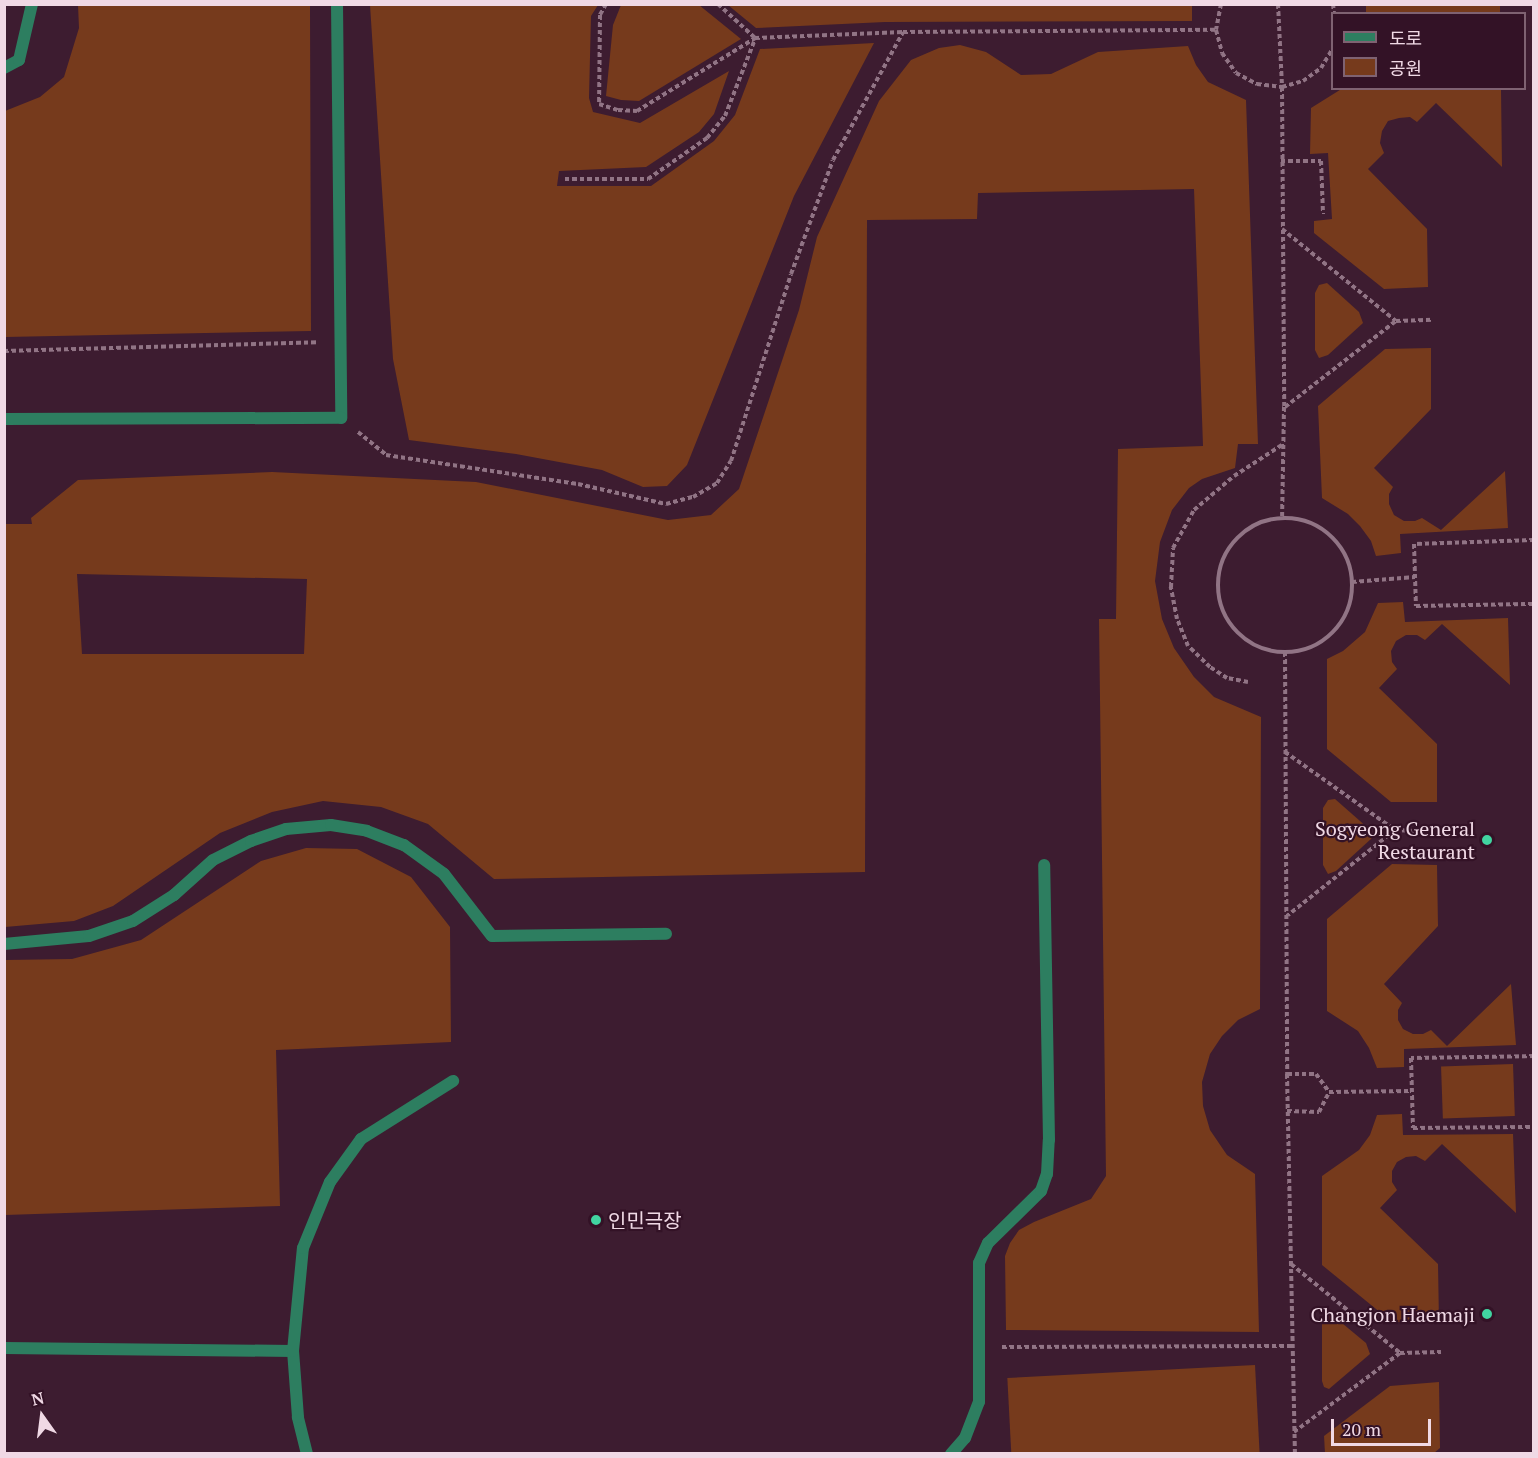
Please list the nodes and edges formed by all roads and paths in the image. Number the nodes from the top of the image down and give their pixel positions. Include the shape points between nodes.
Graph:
1 (32, 4) edge
2 (337, 4) edge
3 (606, 4) edge
4 (718, 4) edge
5 (1221, 4) edge
6 (1278, 4) edge
7 (1216, 30) junction
8 (903, 33) junction
9 (755, 38) junction
10 (1331, 52) edge
11 (4, 68) edge
12 (1281, 87) junction
13 (1281, 161) junction
14 (565, 179) dead end
15 (1323, 214) dead end
16 (1282, 229) junction
17 (1433, 320) dead end
18 (1395, 321) junction
19 (343, 342) junction
20 (4, 351) edge
21 (1284, 407) junction
22 (341, 418) junction
23 (4, 419) edge
24 (1282, 445) junction
25 (1282, 518) junction
26 (1533, 540) edge
27 (1415, 577) junction
28 (1352, 582) junction
29 (1533, 604) edge
30 (1286, 652) junction
31 (1248, 682) dead end
32 (1285, 752) junction
33 (1395, 830) junction
34 (1435, 832) dead end
35 (1044, 865) dead end
36 (1288, 915) junction
37 (666, 934) dead end
38 (4, 944) edge
39 (1533, 1056) edge
40 (1287, 1074) junction
41 (453, 1081) dead end
42 (1412, 1091) junction
43 (1329, 1092) junction
44 (1287, 1111) junction
45 (1533, 1127) edge
46 (1290, 1264) junction
47 (1292, 1346) junction
48 (980, 1347) junction
49 (4, 1348) edge
50 (293, 1351) junction
51 (1441, 1352) dead end
52 (1400, 1353) junction
53 (1294, 1432) junction
54 (307, 1454) edge
55 (951, 1454) edge
56 (1295, 1454) edge

1 - 11 street via 19,60
2 - 19 street
3 - 9 path via 600,15 600,104 618,110 637,111
4 - 9 path
5 - 7 path
6 - 12 path
7 - 8 path
7 - 12 path via 1222,53 1236,73 1257,84
8 - 9 path
8 - 22 path via 832,160 731,461 717,483 693,497 666,504 578,484 386,455
9 - 14 path via 724,116 707,138 648,178
10 - 12 path via 1321,68 1303,81
12 - 13 path
13 - 15 path via 1321,161
13 - 16 path
16 - 18 path
16 - 21 path
17 - 18 path
18 - 21 path
19 - 20 path
19 - 22 street
21 - 24 path
22 - 23 street
24 - 25 path
24 - 31 path via 1234,476 1194,510 1173,548 1171,587 1177,619 1188,646 1227,678
25 - 28 path via 1308,521 1330,535 1346,556
25 - 30 path via 1257,523 1236,538 1222,561 1217,586 1223,612 1238,633 1260,647
26 - 27 path via 1414,544
27 - 28 path
27 - 29 path via 1416,606
28 - 30 path via 1348,608 1334,631 1312,646
30 - 32 path
32 - 33 path
32 - 36 path
33 - 34 path
33 - 36 path
35 - 48 street via 1047,1174 1041,1191 988,1243 978,1263
36 - 40 path
37 - 38 street via 492,936 444,874 404,845 367,831 331,825 286,829 251,841 213,860 174,896 134,921 88,936
39 - 42 path via 1410,1058
40 - 43 path via 1316,1074
40 - 44 path
41 - 50 street via 361,1139 330,1182 303,1248
42 - 43 path
42 - 45 path via 1413,1128
43 - 44 path via 1319,1112
44 - 46 path
46 - 47 path
46 - 52 path
47 - 48 path
47 - 53 path
48 - 55 street via 979,1402 965,1438
49 - 50 street
50 - 54 street via 298,1417
51 - 52 path
52 - 53 path
53 - 56 path

